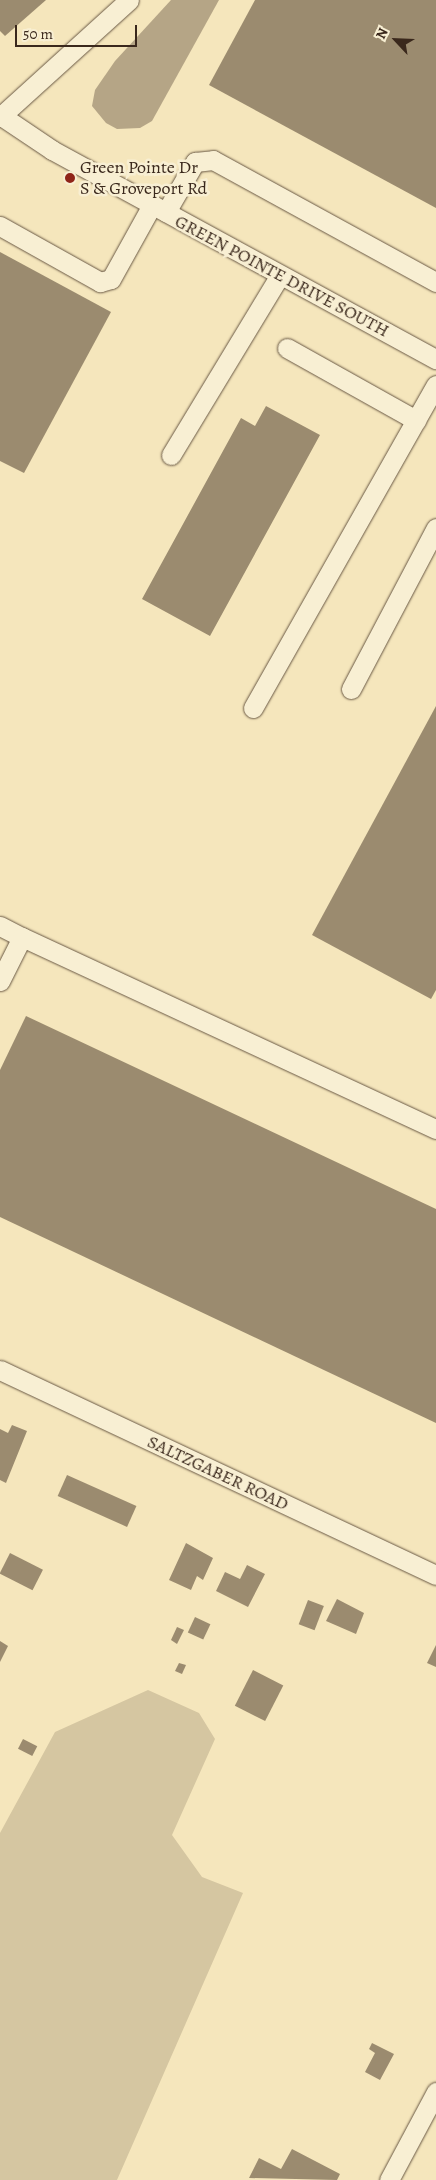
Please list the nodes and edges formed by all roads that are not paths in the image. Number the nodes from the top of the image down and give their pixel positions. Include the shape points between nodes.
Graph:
1 (129, 0) edge
2 (0, 116) edge
3 (159, 208) junction
4 (0, 226) edge
5 (280, 274) junction
6 (436, 282) edge
7 (287, 348) dead end
8 (436, 359) edge
9 (436, 385) edge
10 (416, 420) junction
11 (171, 455) dead end
12 (436, 528) edge
13 (351, 689) dead end
14 (252, 708) dead end
15 (0, 926) edge
16 (22, 936) junction
17 (0, 981) edge
18 (436, 1129) edge
19 (0, 1370) edge
20 (436, 1575) edge
21 (436, 2092) edge
22 (389, 2180) edge

1 - 2 street
2 - 3 street, GREEN POINTE DRIVE SOUTH via 52,150
3 - 4 street via 111,280 100,282
3 - 5 street, GREEN POINTE DRIVE SOUTH
3 - 6 street via 195,162 213,160
5 - 8 street, GREEN POINTE DRIVE SOUTH
5 - 11 street
7 - 10 street
9 - 10 street
10 - 14 street
12 - 13 street
15 - 16 street
16 - 17 street
16 - 18 street
19 - 20 street, SALTZGABER ROAD
21 - 22 street

